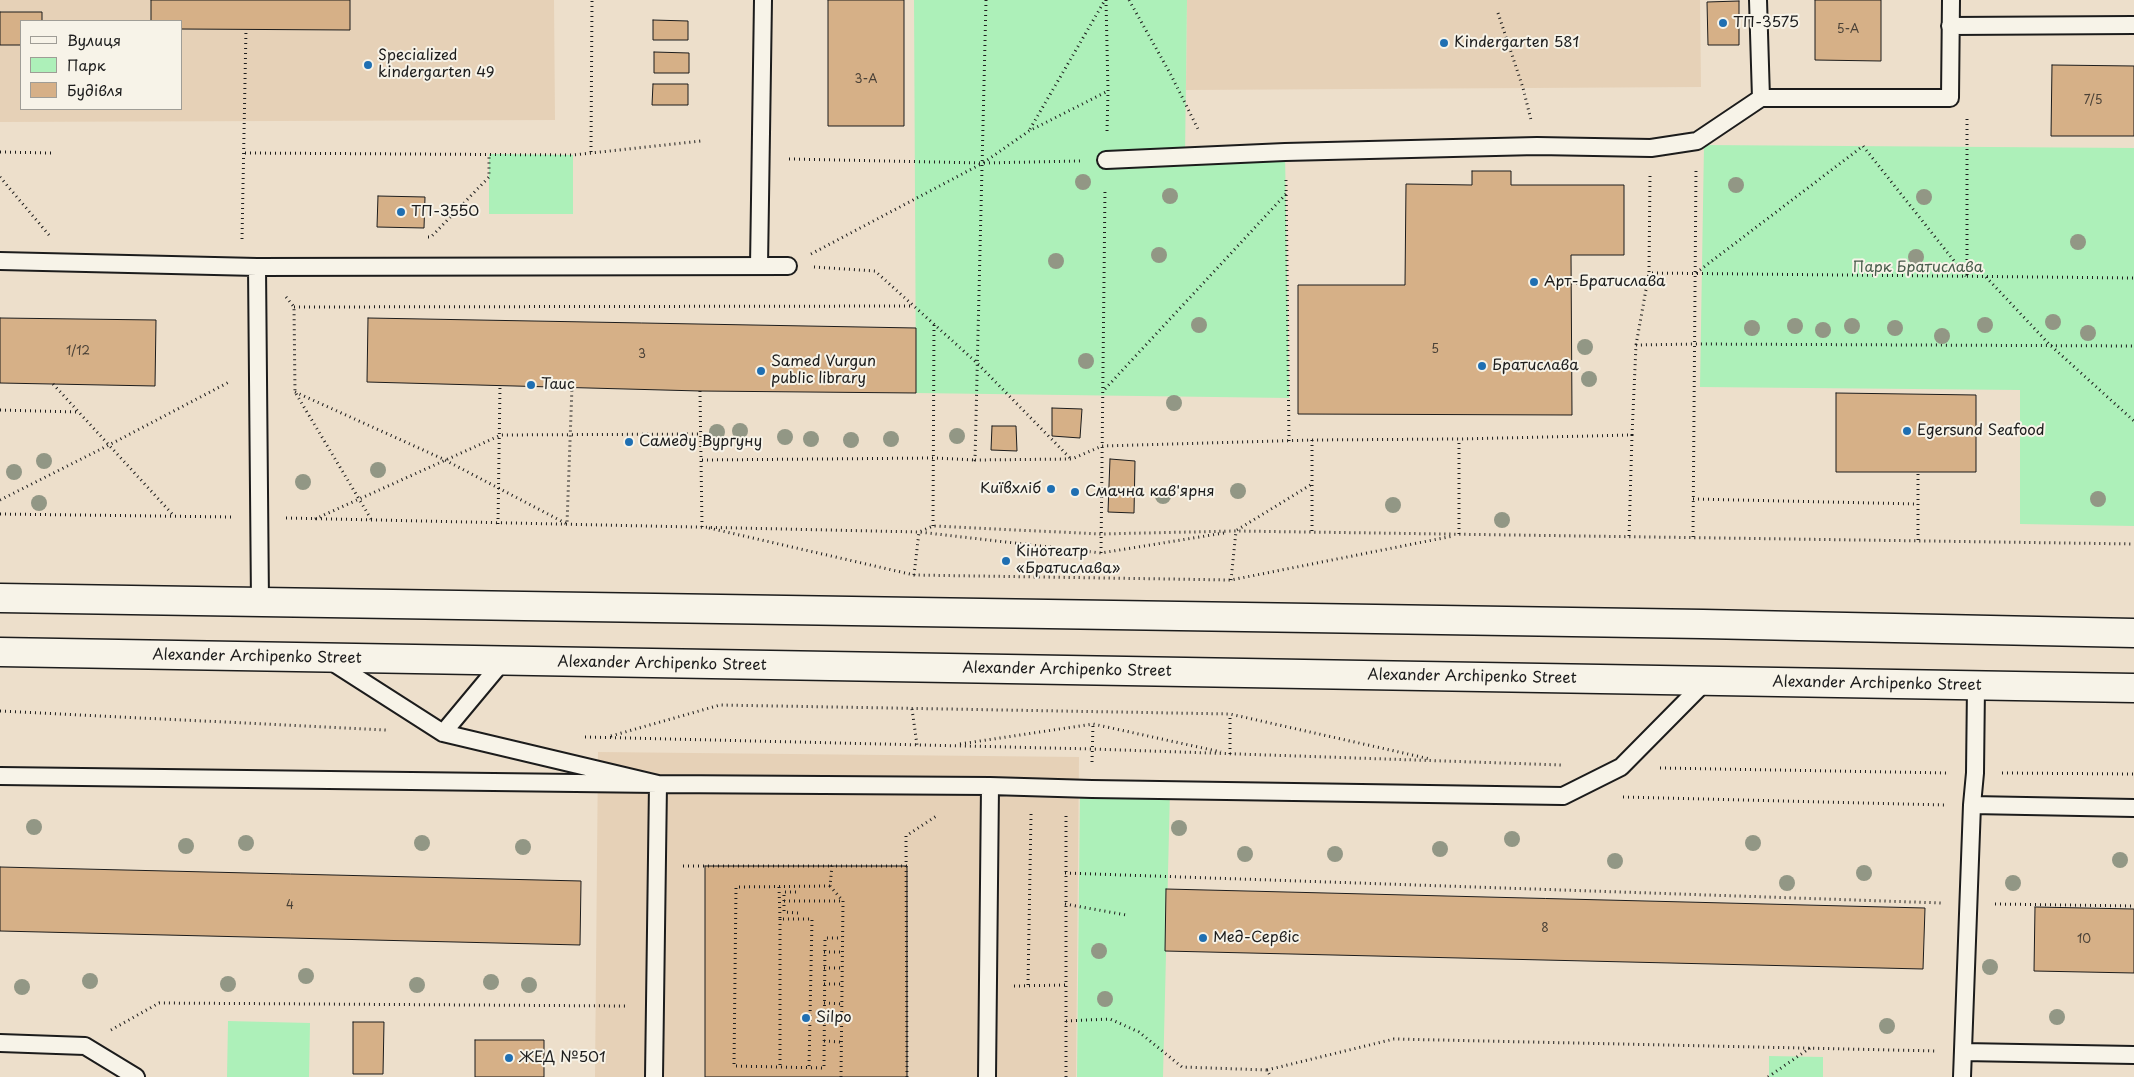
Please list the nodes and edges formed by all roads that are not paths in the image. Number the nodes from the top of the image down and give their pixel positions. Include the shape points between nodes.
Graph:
1 (763, 0) edge
2 (1758, 0) edge
3 (1951, 0) edge
4 (2134, 25) edge
5 (1950, 26) junction
6 (1761, 98) junction
7 (1106, 160) road end
8 (0, 261) edge
9 (759, 266) junction
10 (788, 266) road end
11 (257, 267) junction
12 (0, 598) edge
13 (260, 603) junction
14 (2134, 633) edge
15 (0, 652) edge
16 (326, 658) junction
17 (504, 661) junction
18 (1706, 681) junction
19 (1976, 686) junction
20 (2134, 688) edge
21 (442, 733) junction
22 (0, 776) edge
23 (658, 784) junction
24 (990, 786) junction
25 (1972, 805) junction
26 (2134, 808) edge
27 (0, 1043) edge
28 (1963, 1052) junction
29 (2134, 1055) edge
30 (136, 1077) edge
31 (654, 1077) edge
32 (987, 1077) edge
33 (1962, 1077) edge

1 - 9 lane
2 - 6 lane
3 - 5 lane
4 - 5 lane
5 - 6 lane via 1950,98
6 - 7 lane via 1697,141 1651,148 1537,146
8 - 11 lane
9 - 10 lane
9 - 11 lane
11 - 13 lane
12 - 13 main road
13 - 14 main road via 1673,623
15 - 16 main road, Alexander Archipenko Street
16 - 17 main road, Alexander Archipenko Street
16 - 21 lane
17 - 18 main road, Alexander Archipenko Street
17 - 21 lane
18 - 19 main road, Alexander Archipenko Street
18 - 24 lane via 1621,767 1563,796
19 - 20 main road, Alexander Archipenko Street
19 - 25 lane
21 - 23 lane
22 - 23 lane
23 - 24 lane
23 - 31 lane
24 - 32 lane
25 - 26 lane
25 - 28 lane
27 - 30 lane via 85,1046
28 - 29 lane
28 - 33 lane

